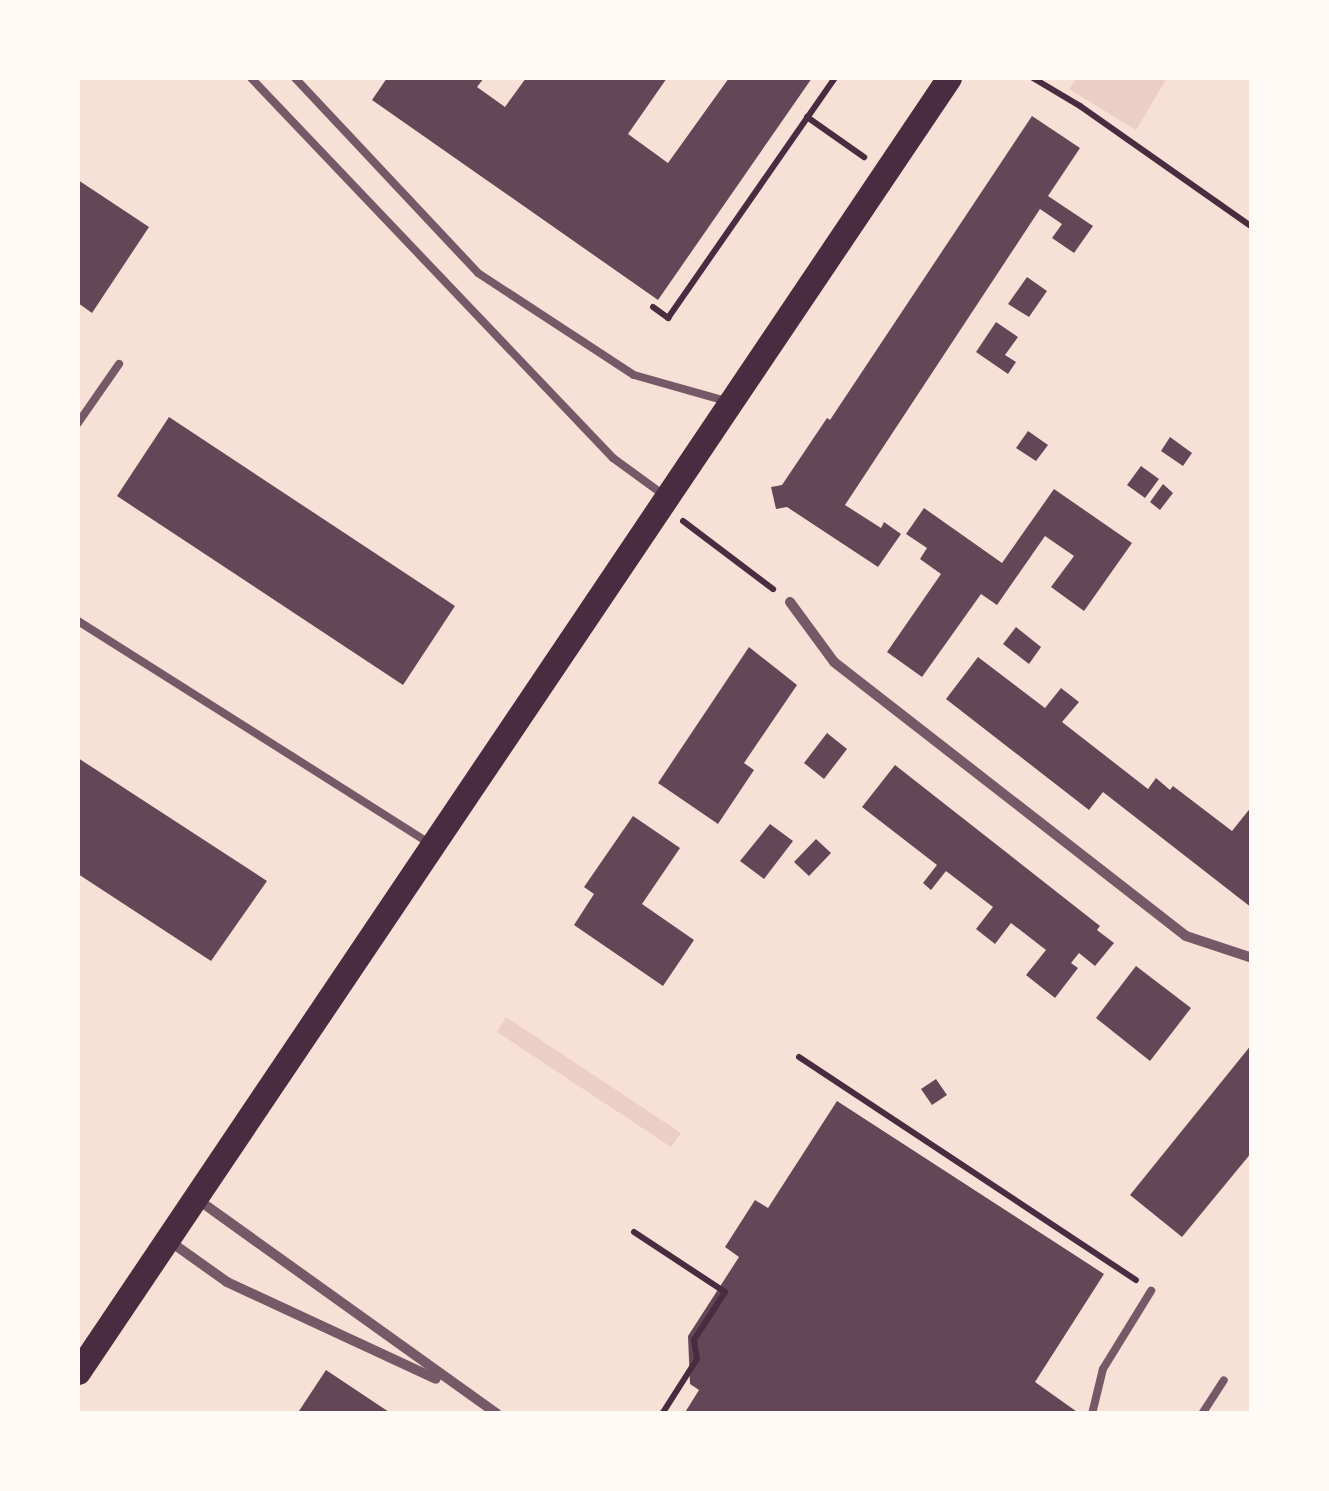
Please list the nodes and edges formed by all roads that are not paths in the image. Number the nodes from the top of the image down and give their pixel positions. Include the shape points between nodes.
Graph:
1 (250, 78) edge
2 (295, 78) edge
3 (949, 78) edge
4 (118, 364) dead end
5 (730, 403) junction
6 (78, 422) edge
7 (664, 501) junction
8 (790, 602) road end
9 (78, 621) edge
10 (432, 845) junction
11 (1252, 958) edge
12 (195, 1198) junction
13 (167, 1239) junction
14 (1151, 1290) road end
15 (78, 1372) edge
16 (1224, 1380) dead end
17 (458, 1389) junction
18 (497, 1414) edge
19 (1092, 1414) edge
20 (1202, 1414) edge

1 - 7 lane via 613,458
2 - 5 lane via 478,273 634,376
3 - 5 main road
4 - 6 lane
5 - 7 main road
7 - 10 main road
8 - 11 street via 834,662 1186,936
9 - 10 lane
10 - 12 main road
12 - 13 main road
12 - 17 street
13 - 15 main road
13 - 17 street via 227,1282
14 - 19 lane via 1103,1369
16 - 20 lane
17 - 18 street

